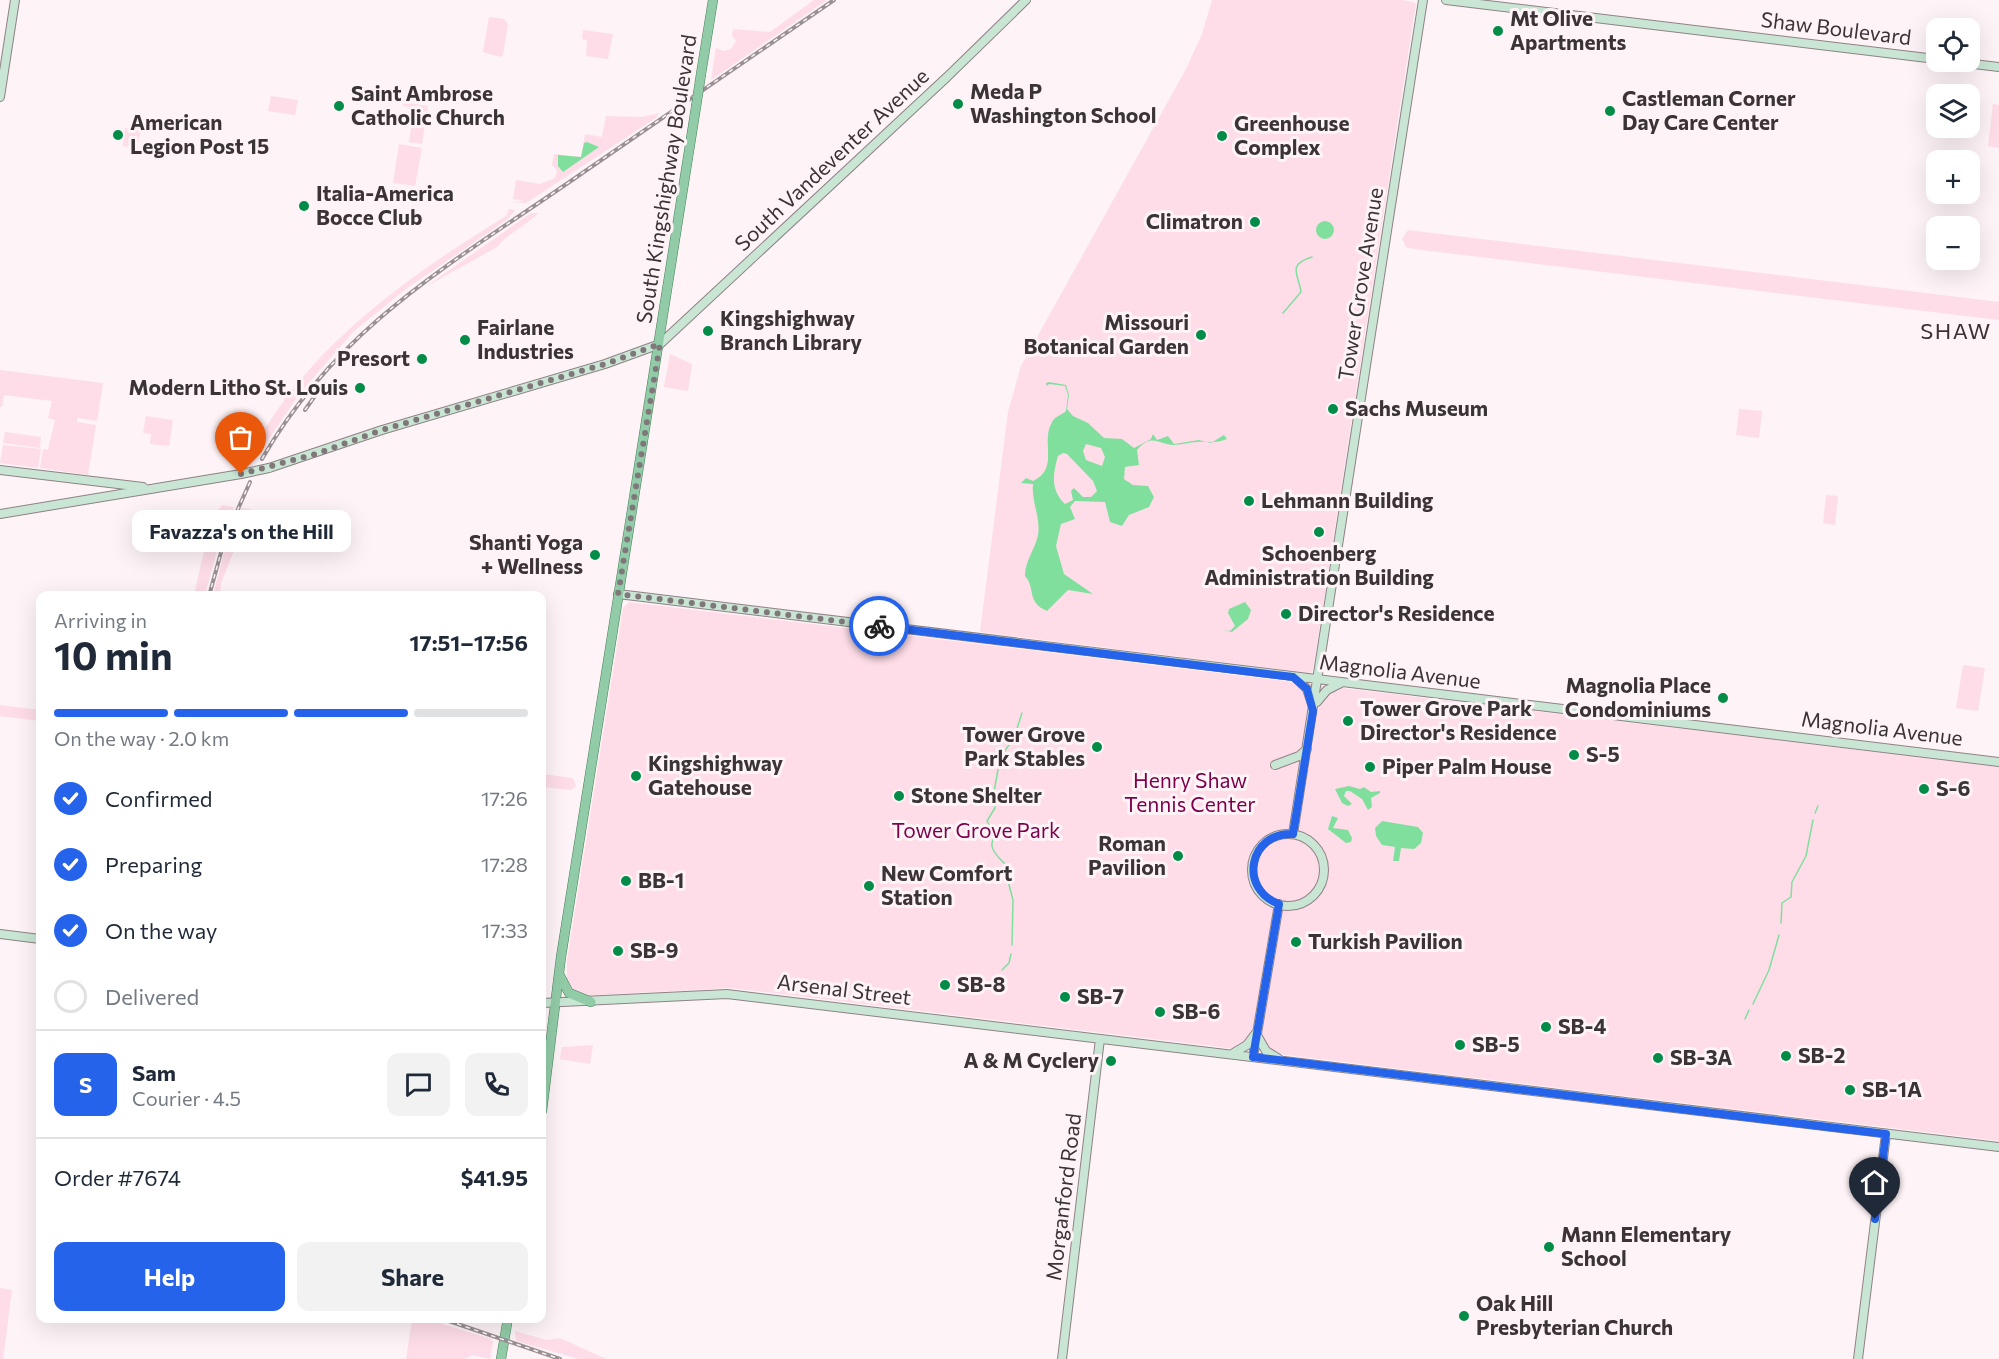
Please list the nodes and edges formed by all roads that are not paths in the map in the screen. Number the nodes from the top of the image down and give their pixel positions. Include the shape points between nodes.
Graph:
1 (15, 0) edge
2 (713, 0) edge
3 (1026, 0) edge
4 (1423, 0) edge
5 (1446, 0) edge
6 (1926, 58) edge
7 (1980, 65) edge
8 (1999, 67) edge
9 (0, 98) edge
10 (660, 344) junction
11 (0, 470) edge
12 (159, 489) junction
13 (0, 514) edge
14 (618, 594) junction
15 (1293, 677) junction
16 (1318, 680) junction
17 (1343, 683) junction
18 (1313, 711) junction
19 (1307, 748) junction
20 (1999, 762) edge
21 (1275, 765) dead end
22 (1293, 834) junction
23 (1279, 904) junction
24 (0, 934) edge
25 (36, 938) edge
26 (559, 972) junction
27 (591, 1002) junction
28 (546, 1003) edge
29 (554, 1004) junction
30 (1257, 1030) junction
31 (1100, 1039) junction
32 (1232, 1054) junction
33 (1253, 1057) junction
34 (1287, 1061) junction
35 (546, 1075) edge
36 (1886, 1134) junction
37 (1999, 1148) edge
38 (507, 1323) edge
39 (501, 1359) edge
40 (1062, 1359) edge
41 (1858, 1359) edge

1 - 9 street
2 - 10 main road, South Kingshighway Boulevard, bridge
3 - 10 street, South Vandeventer Avenue
4 - 16 street, Tower Grove Avenue
5 - 6 street, Shaw Boulevard
7 - 8 street
10 - 12 street, bridge via 268,468
10 - 14 main road, South Kingshighway Boulevard
11 - 12 street
12 - 13 street
14 - 15 street, Magnolia Avenue
14 - 26 main road, South Kingshighway Boulevard
15 - 16 street, Magnolia Avenue
15 - 18 street via 1307,689
16 - 17 street, Magnolia Avenue
16 - 18 street, Tower Grove Avenue
17 - 18 street via 1323,693
17 - 20 street, Magnolia Avenue
18 - 19 street, Tower Grove Avenue
19 - 21 street via 1299,756
19 - 22 street, Tower Grove Avenue
22 - 23 street via 1269,840 1258,850 1253,862 1258,889
22 - 23 street via 1318,849 1323,877 1308,900
23 - 30 street
24 - 25 street
26 - 27 main road via 569,993
26 - 29 main road, South Kingshighway Boulevard
27 - 29 street, Arsenal Street
27 - 31 street, Arsenal Street via 727,994
28 - 29 street, Arsenal Street
29 - 35 main road, South Kingshighway Boulevard
30 - 32 street via 1247,1045
30 - 33 street
30 - 34 street via 1266,1051
31 - 32 street, Arsenal Street
31 - 40 street, Morganford Road
32 - 33 street, Arsenal Street
33 - 34 street, Arsenal Street
34 - 36 street, Arsenal Street
36 - 37 street, Arsenal Street
36 - 41 street
38 - 39 main road

